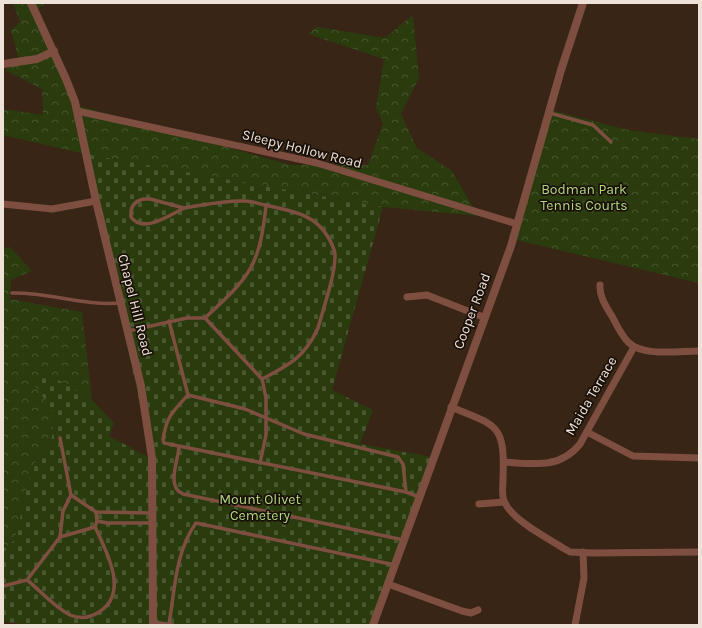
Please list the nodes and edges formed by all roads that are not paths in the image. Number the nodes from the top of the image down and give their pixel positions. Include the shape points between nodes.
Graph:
1 (31, 3) edge
2 (583, 3) edge
3 (54, 52) junction
4 (3, 64) edge
5 (77, 111) junction
6 (550, 113) junction
7 (611, 142) dead end
8 (96, 201) junction
9 (3, 204) edge
10 (266, 206) junction
11 (184, 208) junction
12 (517, 224) junction
13 (600, 285) dead end
14 (12, 293) dead end
15 (407, 297) dead end
16 (121, 302) junction
17 (483, 317) junction
18 (205, 318) junction
19 (169, 321) junction
20 (128, 331) junction
21 (634, 347) junction
22 (699, 351) edge
23 (262, 378) junction
24 (188, 395) junction
25 (451, 407) junction
26 (266, 418) junction
27 (587, 432) junction
28 (60, 438) dead end
29 (180, 447) junction
30 (699, 458) edge
31 (504, 462) junction
32 (260, 463) junction
33 (406, 492) junction
34 (71, 495) junction
35 (419, 497) junction
36 (504, 502) junction
37 (479, 504) dead end
38 (96, 512) junction
39 (153, 512) junction
40 (97, 521) junction
41 (153, 523) junction
42 (95, 527) junction
43 (60, 538) junction
44 (404, 540) junction
45 (583, 552) junction
46 (699, 552) edge
47 (395, 565) junction
48 (27, 580) junction
49 (388, 584) junction
50 (3, 586) edge
51 (478, 610) dead end
52 (153, 623) edge
53 (171, 625) edge
54 (373, 625) edge
55 (575, 625) edge

1 - 3 street, Chapel Hill Road
2 - 6 street, Cooper Road
3 - 4 street via 37,59
3 - 5 street, Chapel Hill Road
5 - 8 street, Chapel Hill Road
5 - 12 street, Sleepy Hollow Road via 317,163
6 - 7 lane via 593,125
6 - 12 street, Cooper Road
8 - 9 street via 52,209
8 - 16 street, Chapel Hill Road
10 - 11 lane via 245,201
10 - 18 lane via 260,246 251,269 239,285
10 - 23 lane via 300,213 316,222 331,242 335,260 314,338 301,356
11 - 11 lane via 144,199 135,202 131,209 131,217 139,224 148,224
12 - 17 street, Cooper Road
13 - 21 street via 606,307 626,341
14 - 16 lane
15 - 17 street via 427,295
16 - 20 street, Chapel Hill Road
17 - 25 street, Cooper Road
18 - 19 lane
18 - 23 lane
19 - 20 lane
19 - 24 lane
20 - 39 street, Chapel Hill Road via 150,439
21 - 22 street, Maida Terrace via 644,352
21 - 27 street, Maida Terrace
23 - 26 lane
24 - 26 lane via 236,406
24 - 29 lane via 172,412 164,429 164,443
25 - 31 street via 481,418 493,427 503,443
25 - 35 street, Cooper Road
26 - 32 lane via 266,435
26 - 33 lane via 304,434 398,456 403,464
27 - 30 street via 633,456
27 - 31 street, Maida Terrace via 573,452 560,461
28 - 34 lane
29 - 32 lane
29 - 44 lane via 174,483 176,490 183,494
31 - 36 street
32 - 33 lane
33 - 35 lane
34 - 38 lane
34 - 43 lane via 63,511
35 - 44 street, Cooper Road
36 - 37 street
36 - 45 street via 513,514 563,548 570,552
38 - 39 lane
38 - 40 lane
39 - 41 street, Chapel Hill Road
40 - 41 lane
40 - 42 lane
41 - 52 street, Chapel Hill Road
42 - 43 lane
42 - 48 lane via 115,582 113,597 101,611 83,618 70,615
43 - 48 lane
44 - 47 street, Cooper Road
45 - 46 street
45 - 55 street via 584,578
47 - 49 street, Cooper Road
47 - 53 lane via 196,523 180,555
48 - 50 lane
49 - 51 street via 462,611 471,613
49 - 54 street, Cooper Road
52 - 53 lane

